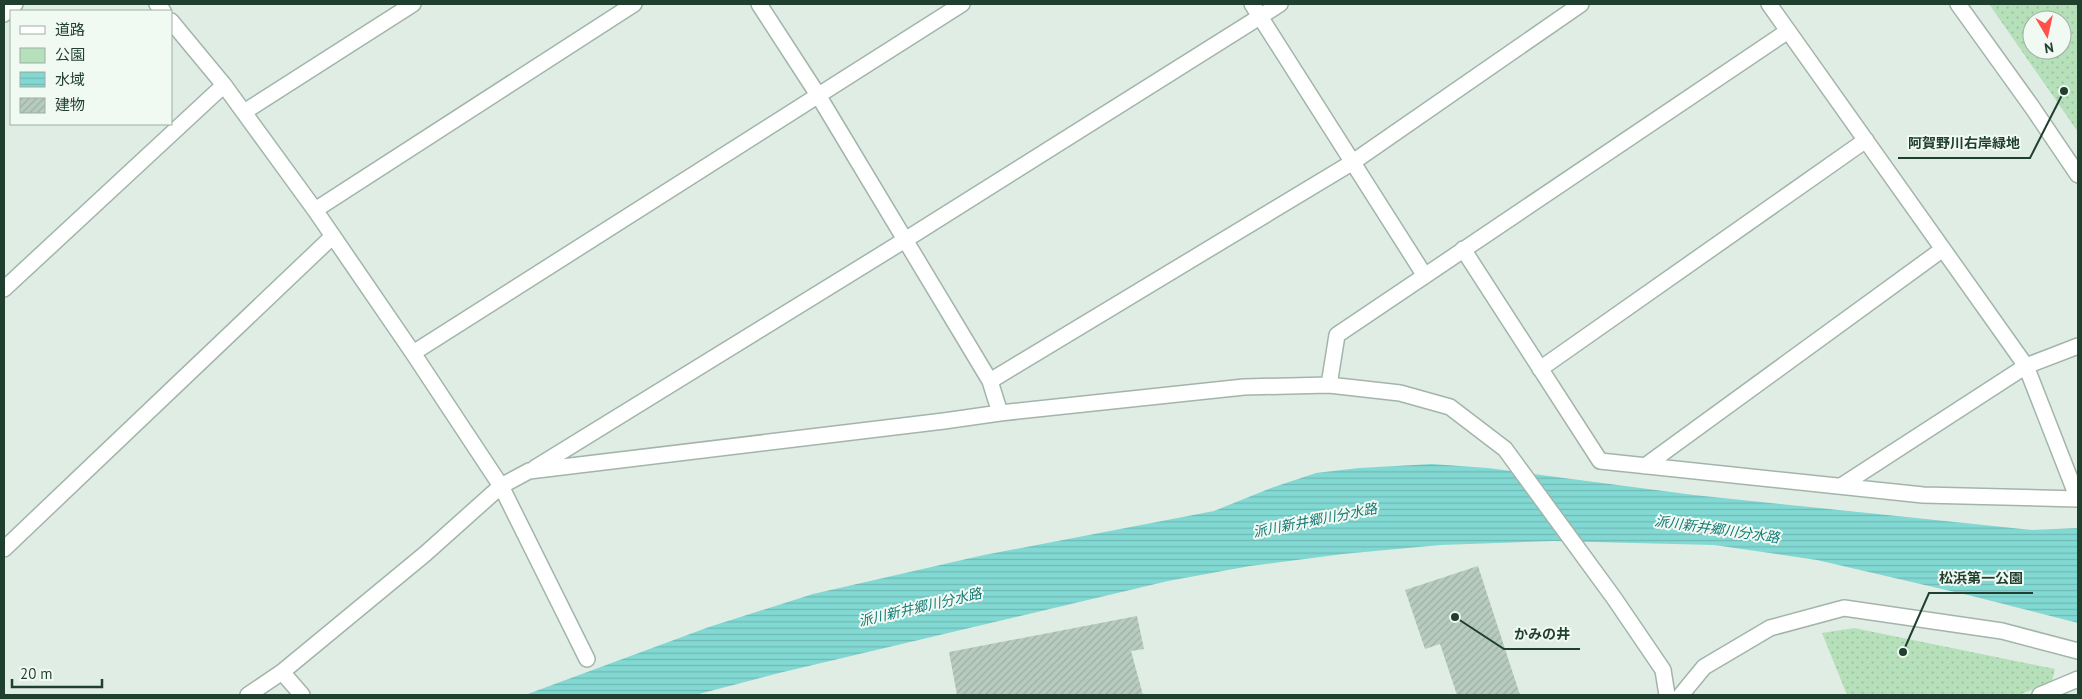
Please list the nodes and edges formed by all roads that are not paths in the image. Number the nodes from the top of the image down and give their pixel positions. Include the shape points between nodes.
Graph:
1 (15, 4) edge
2 (413, 4) edge
3 (634, 4) edge
4 (759, 4) edge
5 (962, 4) edge
6 (1280, 4) edge
7 (1581, 4) edge
8 (1769, 4) edge
9 (1958, 4) edge
10 (1256, 10) edge
11 (4, 14) edge
12 (172, 22) edge
13 (1788, 31) junction
14 (224, 85) junction
15 (818, 95) junction
16 (244, 112) junction
17 (1866, 140) junction
18 (1353, 162) junction
19 (2078, 175) edge
20 (315, 210) junction
21 (333, 236) junction
22 (905, 240) junction
23 (1942, 249) junction
24 (1463, 250) junction
25 (1425, 276) junction
26 (4, 289) edge
27 (2078, 346) edge
28 (414, 353) junction
29 (2026, 366) junction
30 (1540, 369) junction
31 (990, 381) junction
32 (1329, 385) junction
33 (1000, 412) junction
34 (1645, 466) junction
35 (529, 472) junction
36 (501, 486) junction
37 (1841, 486) junction
38 (4, 549) edge
39 (2078, 651) edge
40 (587, 659) dead end
41 (282, 672) junction
42 (2078, 679) edge
43 (248, 695) edge
44 (302, 695) edge
45 (1667, 695) edge
46 (1681, 695) edge
47 (2040, 695) edge

1 - 11 street
2 - 16 street
3 - 20 street
4 - 15 street
5 - 15 street
6 - 10 street
7 - 18 street
8 - 13 street
9 - 19 street
10 - 18 street
10 - 22 street
12 - 14 street
13 - 17 street
13 - 24 street
14 - 16 street
14 - 26 street
15 - 22 street
15 - 28 street
16 - 20 street
17 - 23 street
17 - 30 street
18 - 25 street
18 - 31 street
20 - 21 street
21 - 28 street
21 - 38 street
22 - 31 street
22 - 35 street
23 - 29 street
23 - 34 street
24 - 25 street
24 - 30 street
25 - 32 street via 1337,335
27 - 29 street
28 - 36 street
29 - 37 street
29 - 37 street via 2078,499 1923,495
30 - 34 street via 1600,461
31 - 33 street
32 - 33 street via 1244,387
32 - 45 street via 1400,394 1450,407 1505,449 1663,670
33 - 35 street
34 - 37 street
35 - 36 street
36 - 40 street
36 - 41 street
39 - 46 street via 2002,631 1844,608 1770,628 1704,667
41 - 43 street
41 - 44 street
42 - 47 street

